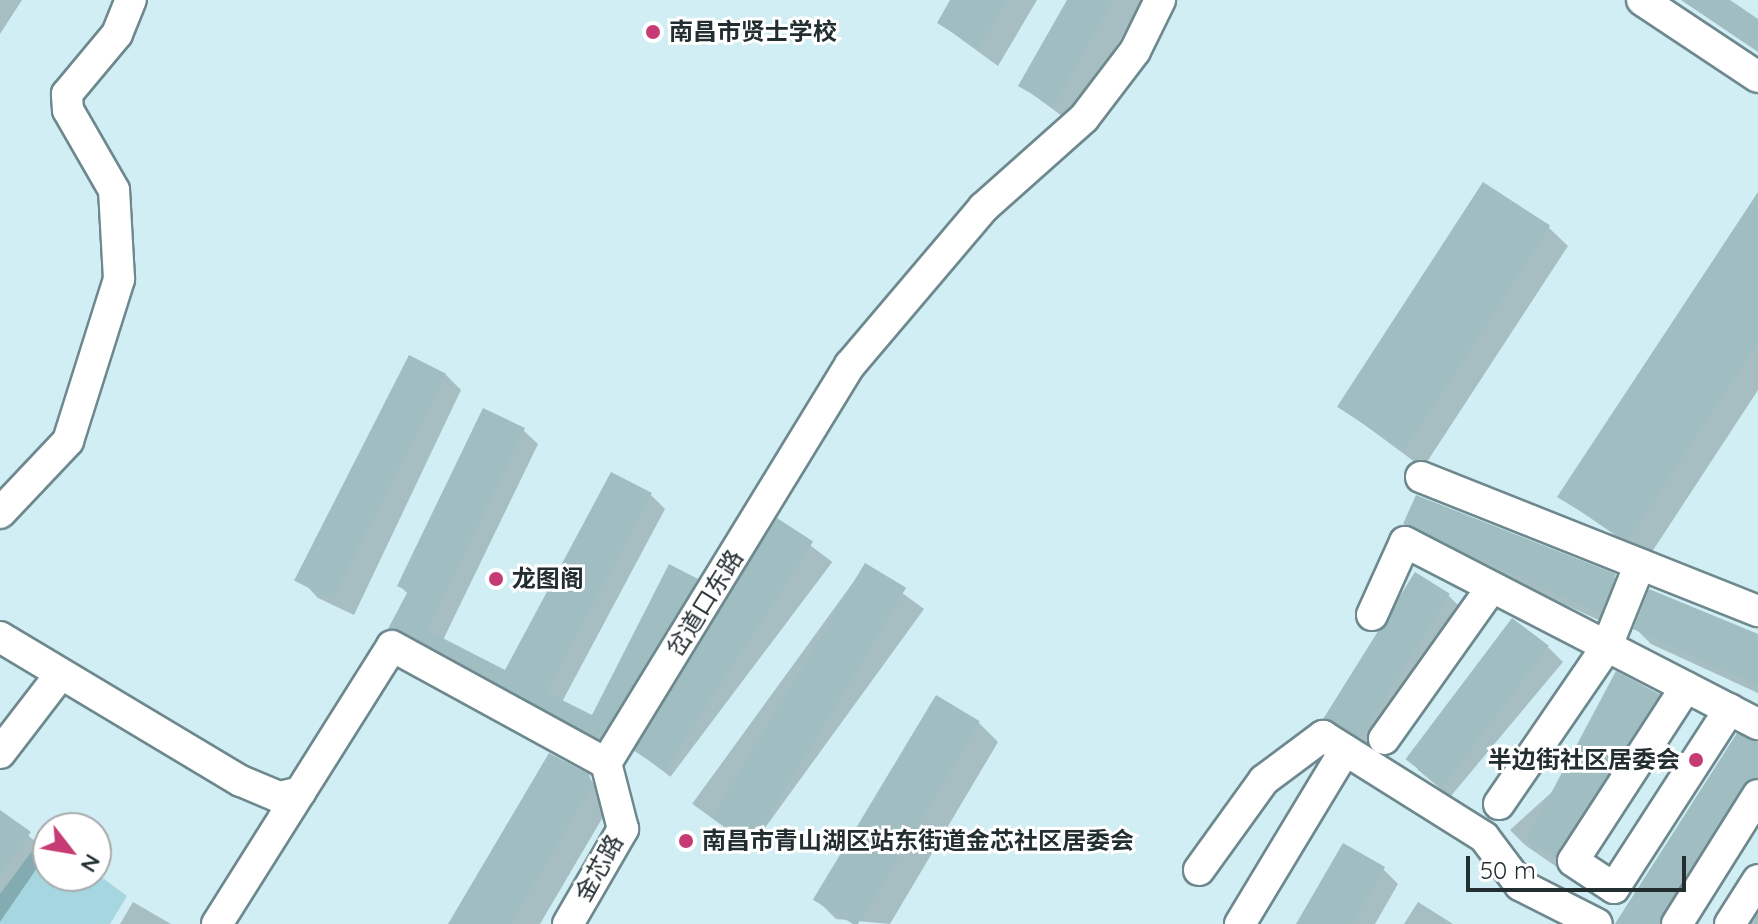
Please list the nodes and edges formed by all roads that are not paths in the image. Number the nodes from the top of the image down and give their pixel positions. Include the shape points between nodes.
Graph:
1 (131, 0) edge
2 (1160, 0) edge
3 (1642, 0) edge
4 (1758, 77) edge
5 (1421, 477) dead end
6 (0, 513) edge
7 (1640, 564) junction
8 (1492, 587) junction
9 (1758, 611) edge
10 (1372, 615) dead end
11 (0, 637) edge
12 (1607, 646) junction
13 (59, 676) junction
14 (1686, 687) junction
15 (1730, 709) junction
16 (1758, 724) edge
17 (1384, 739) dead end
18 (1345, 750) junction
19 (0, 753) edge
20 (606, 763) junction
21 (300, 792) junction
22 (1758, 795) edge
23 (1499, 804) dead end
24 (1199, 870) dead end
25 (1758, 880) edge
26 (1562, 915) edge
27 (217, 924) edge
28 (568, 924) edge
29 (1240, 924) edge
30 (1597, 924) edge
31 (1677, 924) edge
32 (1730, 924) edge

1 - 6 street via 117,34 67,94 68,110 114,190 119,279 68,441
2 - 20 street, 岔道口东路 via 1135,51 1084,118 983,208 850,365
3 - 4 street
5 - 7 street
7 - 9 street
7 - 12 street
8 - 10 street via 1405,542
8 - 12 street
8 - 17 street
11 - 13 street
12 - 14 street
12 - 23 street
13 - 19 street
13 - 21 street via 72,676 241,781 279,797
14 - 15 street
14 - 15 street via 1573,861 1614,888
15 - 16 street
18 - 24 street via 1323,736 1275,769
18 - 26 street via 1484,837 1520,885
18 - 29 street
20 - 21 street via 392,646
20 - 28 street, 金芯路 via 623,829
21 - 27 street
22 - 31 street
25 - 32 street
26 - 30 street

